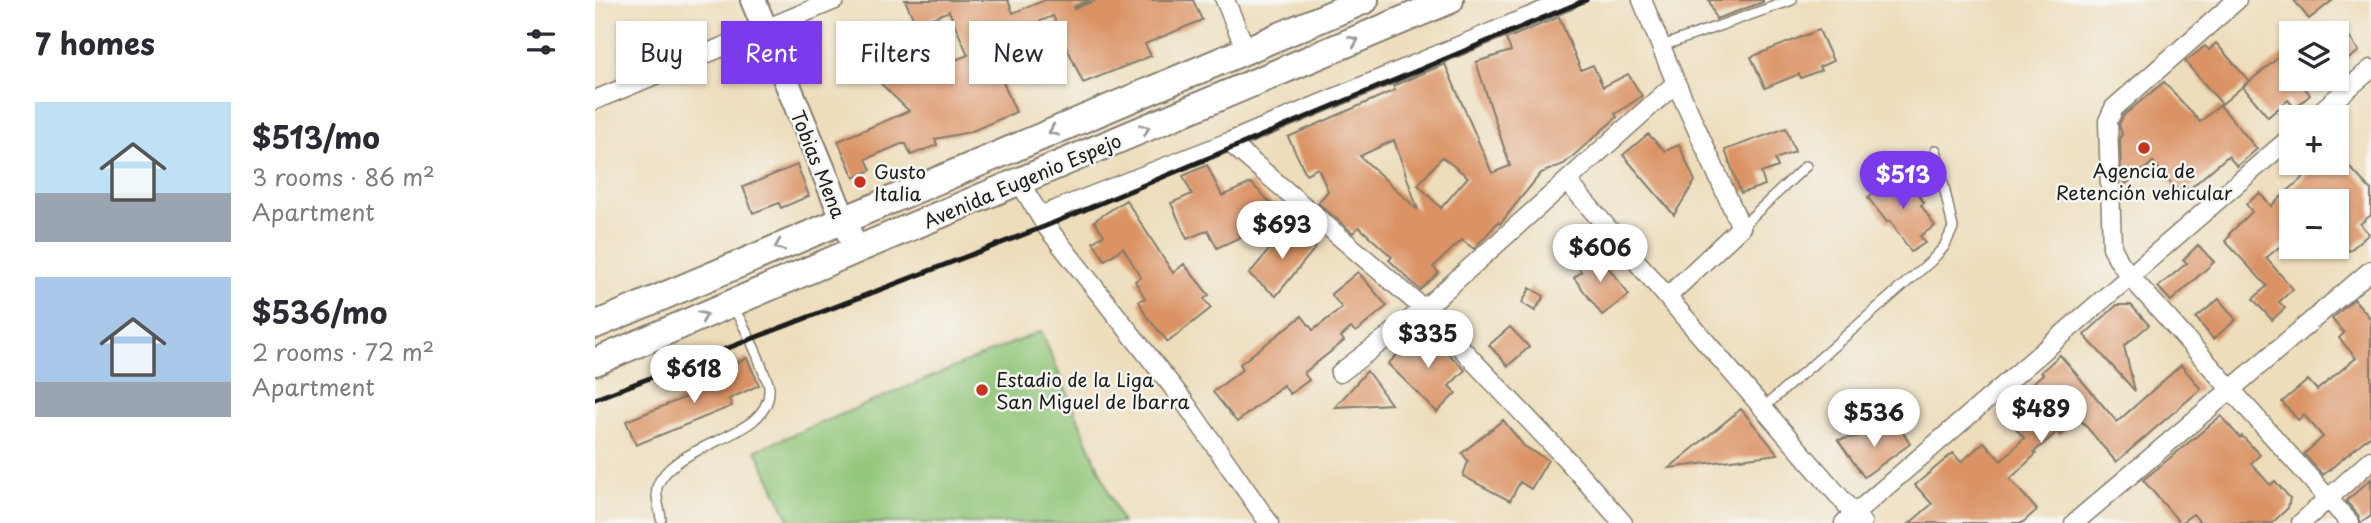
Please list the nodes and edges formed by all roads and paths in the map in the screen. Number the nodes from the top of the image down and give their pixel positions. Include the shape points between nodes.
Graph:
1 (753, 0) edge
2 (835, 0) edge
3 (1225, 0) edge
4 (1365, 0) edge
5 (1450, 0) edge
6 (1569, 0) edge
7 (1642, 0) edge
8 (1792, 0) edge
9 (2237, 0) edge
10 (762, 21) edge
11 (782, 21) edge
12 (1662, 46) junction
13 (721, 47) edge
14 (1246, 50) junction
15 (2371, 69) edge
16 (1676, 83) junction
17 (787, 84) edge
18 (595, 100) edge
19 (2329, 105) edge
20 (1229, 142) junction
21 (2279, 147) edge
22 (1936, 150) dead end
23 (1807, 166) dead end
24 (1019, 181) junction
25 (1568, 182) junction
26 (1040, 216) junction
27 (841, 219) junction
28 (1741, 227) junction
29 (856, 250) junction
30 (2371, 270) edge
31 (2129, 275) junction
32 (1668, 296) junction
33 (731, 303) junction
34 (1424, 309) junction
35 (595, 324) edge
36 (595, 362) edge
37 (1341, 373) dead end
38 (2231, 388) junction
39 (1763, 408) junction
40 (2371, 460) edge
41 (2328, 498) junction
42 (661, 519) dead end
43 (1854, 520) edge
44 (1269, 523) edge
45 (1623, 523) edge
46 (2074, 523) edge
47 (2301, 523) edge
48 (2350, 523) edge

1 - 10 street, Tobias Mena
2 - 11 street
3 - 14 street
4 - 14 main road, Avenida Eugenio Espejo
24 -> 5 main road, Avenida Eugenio Espejo
6 - 20 street
7 - 12 street
8 - 12 lane
9 - 31 street via 2114,108 2108,121 2112,247
12 - 16 street
13 - 18 street
14 -> 27 main road, Avenida Eugenio Espejo
15 - 19 street
16 - 25 street
16 - 28 street
17 - 27 street, Tobias Mena
20 - 26 street
20 - 34 street
21 - 31 street
22 - 39 lane via 1954,228 1944,247
23 - 28 lane
24 - 26 street
24 - 29 main road, Avenida Eugenio Espejo
25 - 32 street
25 - 34 street
26 - 44 street via 1183,400
27 - 29 street, Tobias Mena
27 -> 35 main road, Avenida Eugenio Espejo
28 - 32 street
29 - 33 main road, Avenida Eugenio Espejo
30 - 38 street
31 - 38 street
31 - 43 street
32 - 39 street
36 -> 33 main road, Avenida Eugenio Espejo
33 - 42 lane via 760,360 769,388 766,403 759,416 740,429 668,469 656,489
34 - 37 street
34 - 45 street
38 - 41 street
38 - 46 street
39 - 43 street
40 - 41 street
41 - 47 street
41 - 48 street

